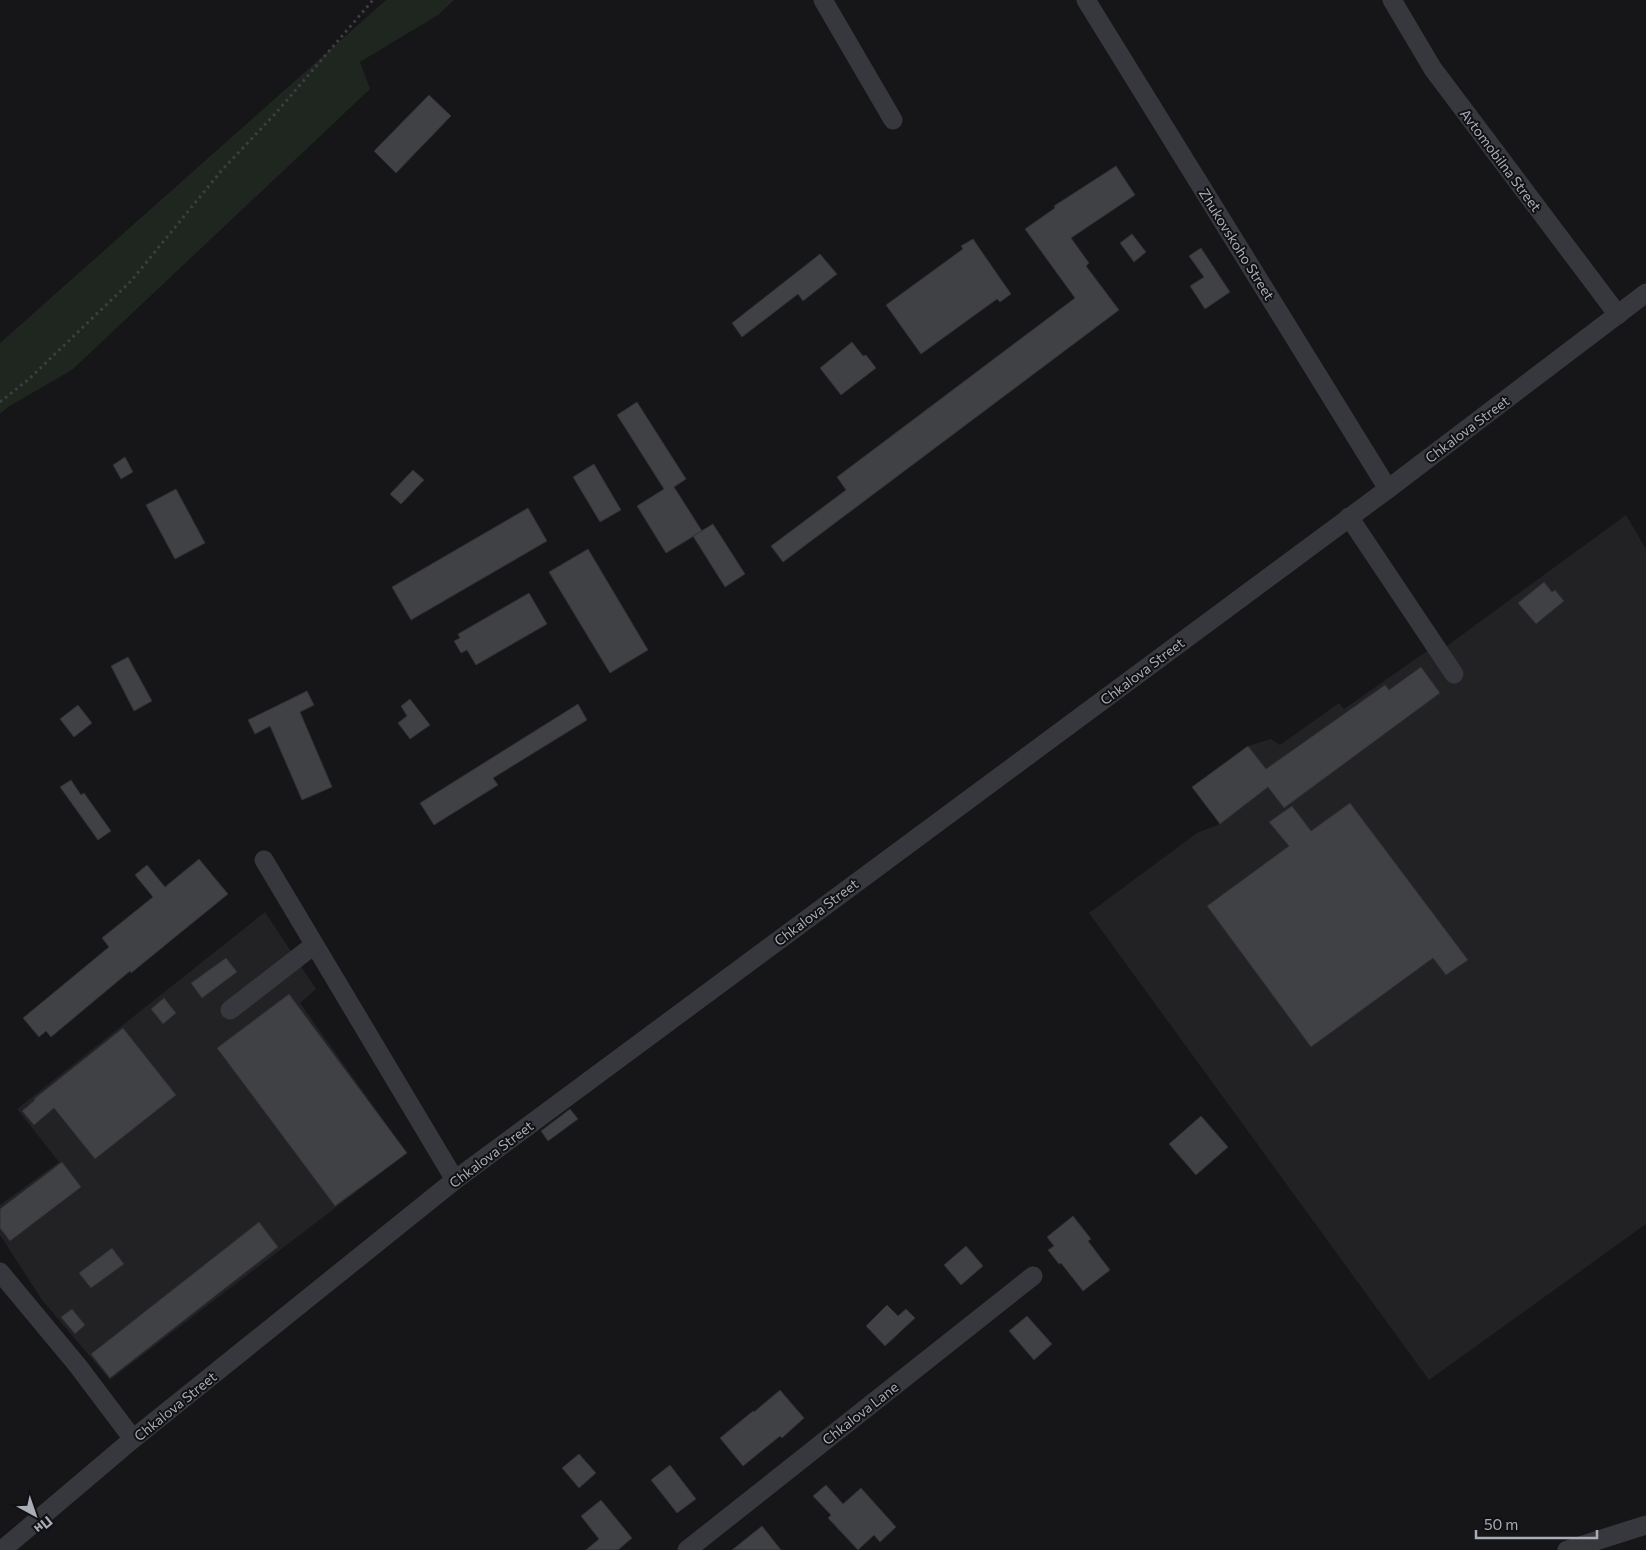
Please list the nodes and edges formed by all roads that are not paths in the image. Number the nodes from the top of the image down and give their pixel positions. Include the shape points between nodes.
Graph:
1 (823, 0) edge
2 (1086, 0) edge
3 (1392, 0) edge
4 (893, 120) dead end
5 (1646, 293) edge
6 (1618, 314) junction
7 (1388, 489) junction
8 (1349, 517) junction
9 (1454, 674) dead end
10 (264, 860) dead end
11 (314, 945) junction
12 (230, 1010) dead end
13 (455, 1180) junction
14 (0, 1272) edge
15 (1033, 1276) dead end
16 (133, 1439) junction
17 (1646, 1525) edge
18 (2, 1550) edge
19 (687, 1550) edge
20 (1567, 1550) edge

1 - 4 street
2 - 7 street, Zhukovskoho Street
3 - 6 street, Avtomobilna Street via 1433,70
5 - 6 street, Chkalova Street
6 - 7 street, Chkalova Street
7 - 8 street, Chkalova Street
8 - 9 street
8 - 13 street, Chkalova Street
10 - 11 street
11 - 12 street
11 - 13 street
13 - 16 street, Chkalova Street
14 - 16 street
15 - 19 street, Chkalova Lane
16 - 18 street, Chkalova Street
17 - 20 street

